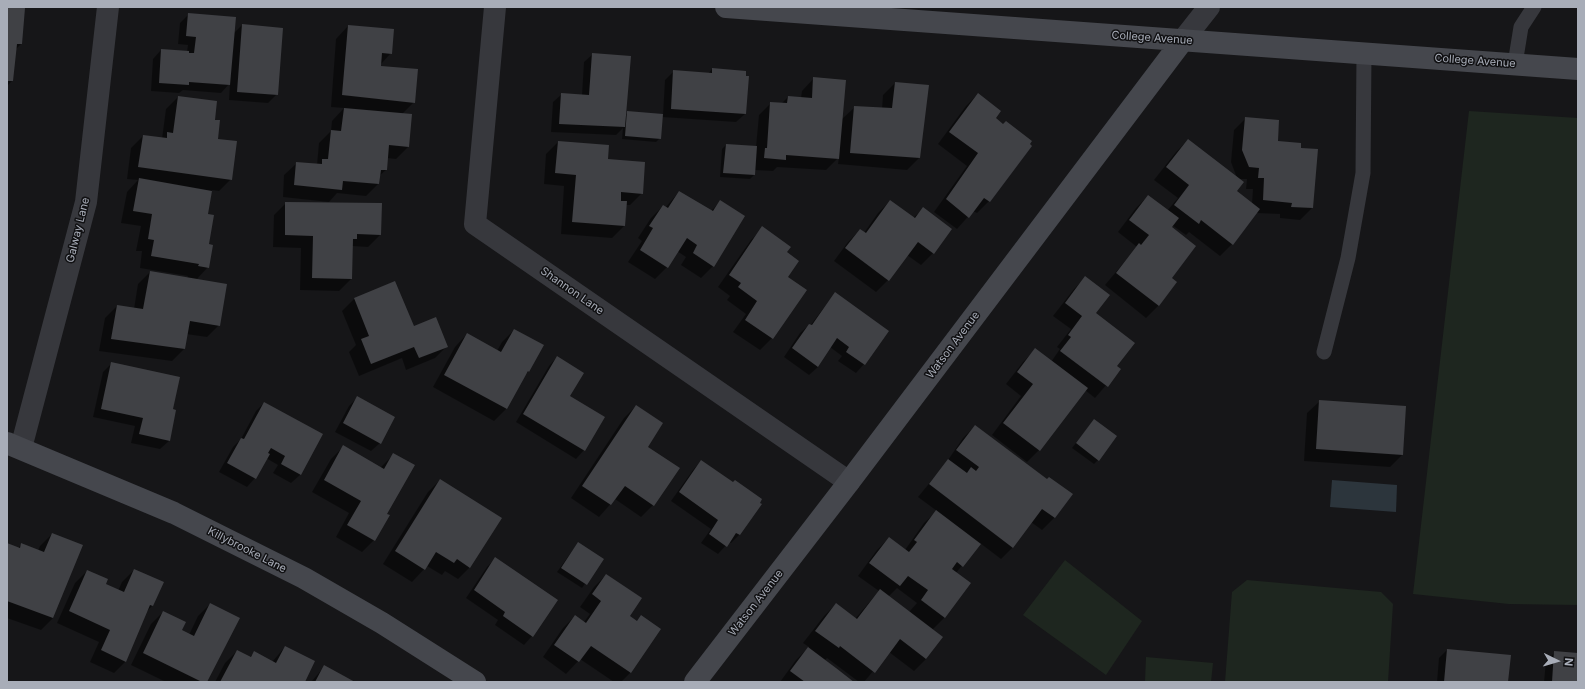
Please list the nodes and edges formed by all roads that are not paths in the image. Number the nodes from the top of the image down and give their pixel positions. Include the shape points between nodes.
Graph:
1 (108, 7) edge
2 (496, 7) edge
3 (726, 7) edge
4 (1209, 7) edge
5 (1534, 7) edge
6 (1183, 40) junction
7 (1364, 54) junction
8 (1516, 64) junction
9 (1578, 69) edge
10 (1324, 352) dead end
11 (14, 445) edge
12 (849, 482) junction
13 (475, 682) edge
14 (695, 682) edge

1 - 11 street, Galway Lane via 86,202
2 - 12 street, Shannon Lane via 475,224
3 - 6 street, College Avenue
4 - 6 street, Watson Avenue
5 - 8 lane via 1521,27
6 - 7 street, College Avenue
6 - 12 street, Watson Avenue
7 - 8 street, College Avenue
7 - 10 lane via 1362,172 1348,258
8 - 9 street, College Avenue
11 - 13 street, Killybrooke Lane via 174,513 304,578 382,623
12 - 14 street, Watson Avenue

